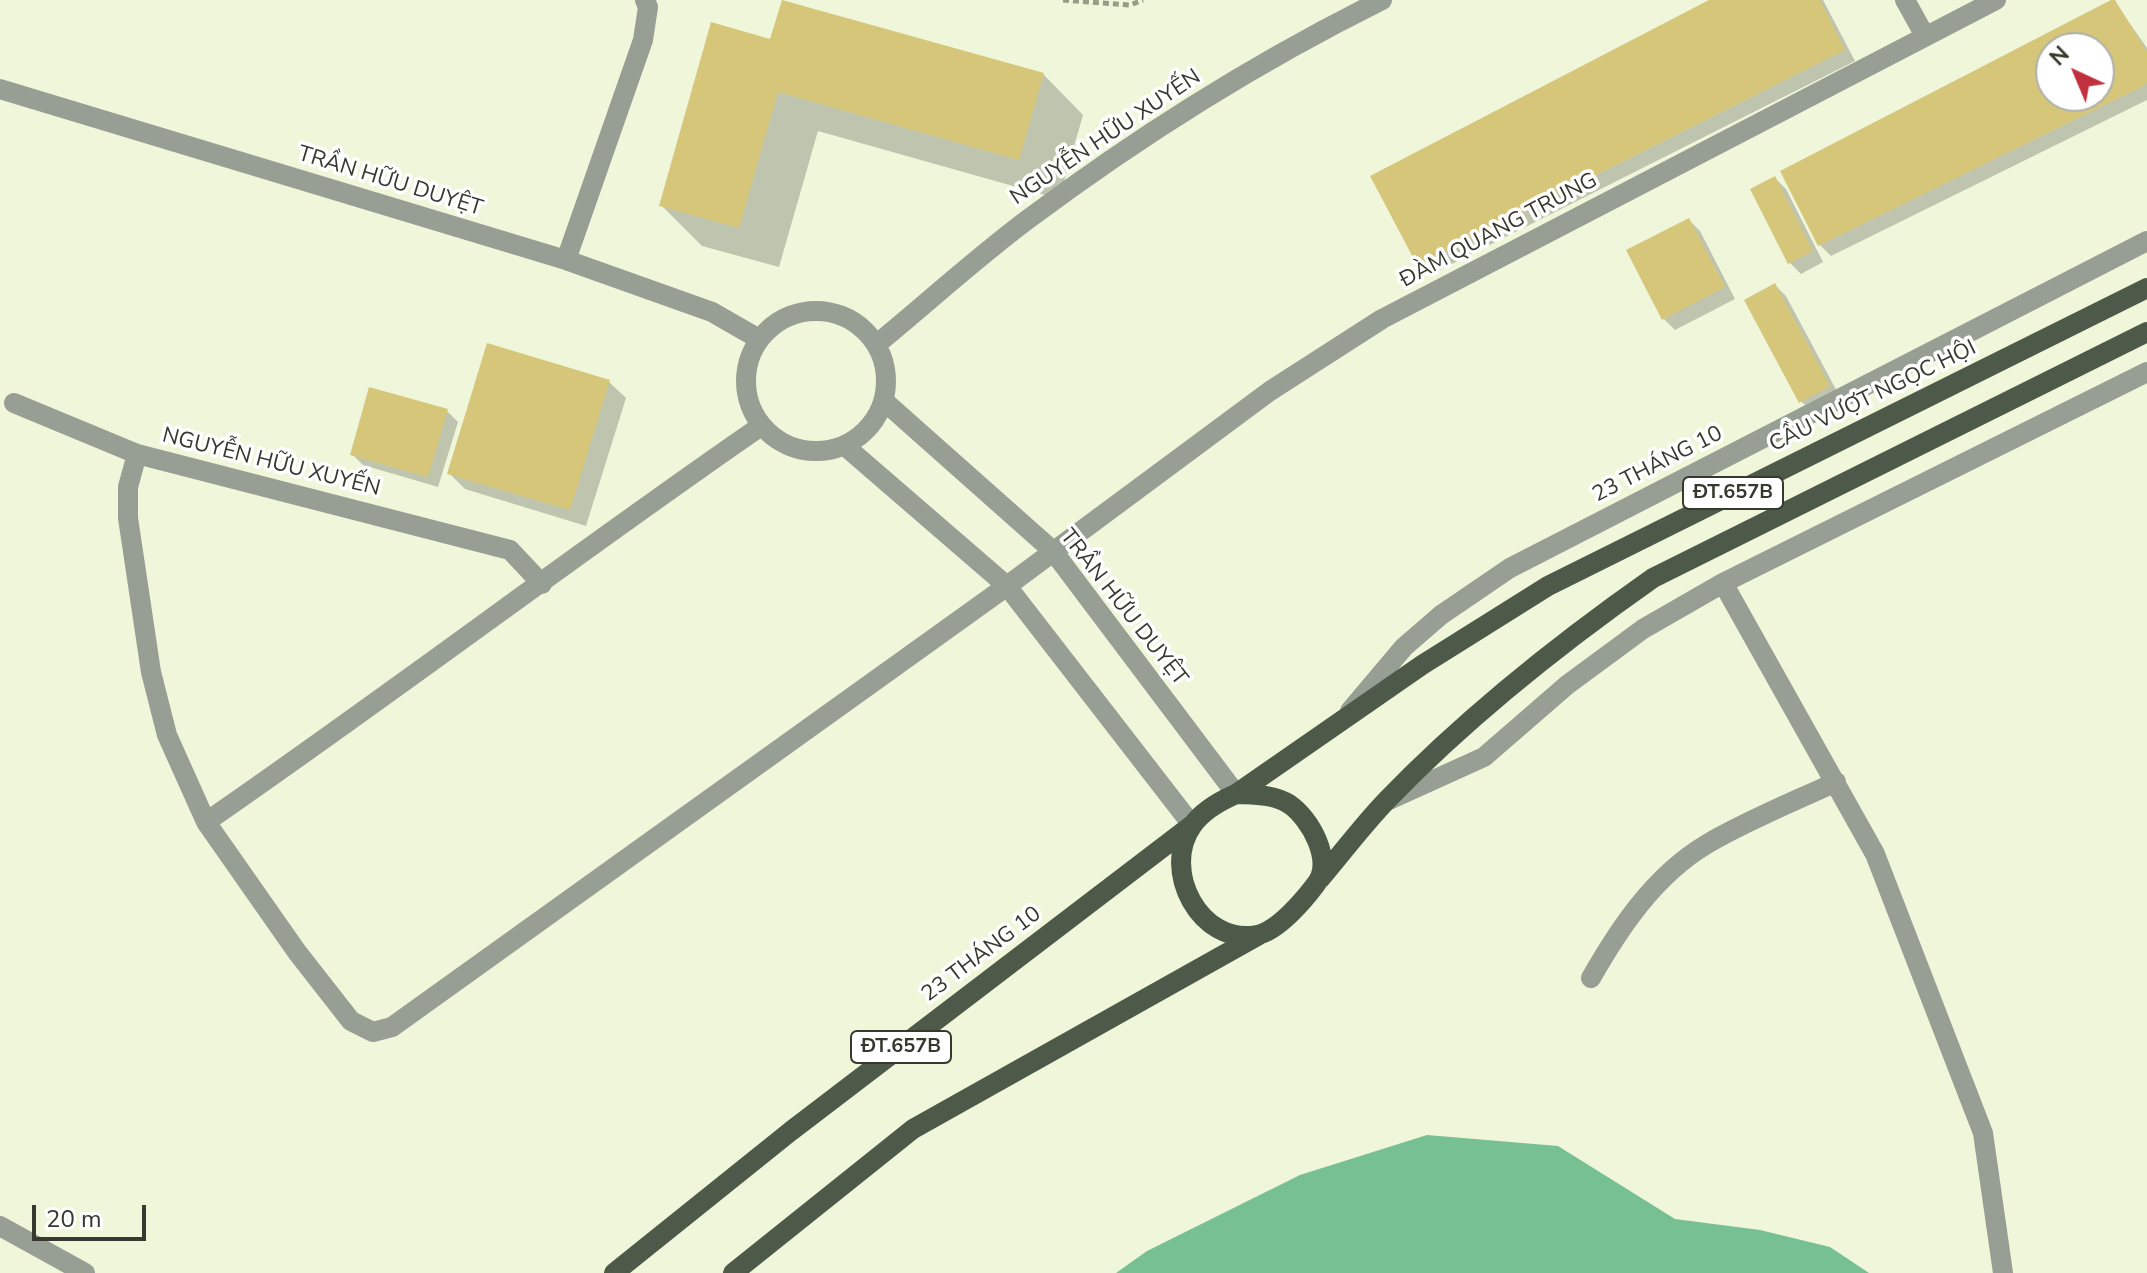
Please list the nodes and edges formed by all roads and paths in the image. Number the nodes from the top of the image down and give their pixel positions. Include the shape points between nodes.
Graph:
1 (645, 0) edge
2 (1063, 0) edge
3 (1143, 0) edge
4 (1382, 0) edge
5 (1905, 0) edge
6 (1996, 0) edge
7 (1925, 36) junction
8 (0, 89) edge
9 (2147, 241) edge
10 (566, 260) junction
11 (2147, 288) edge
12 (2147, 332) edge
13 (759, 339) junction
14 (877, 344) junction
15 (2147, 372) edge
16 (884, 401) junction
17 (14, 403) dead end
18 (761, 426) junction
19 (845, 446) junction
20 (137, 454) junction
21 (1053, 551) junction
22 (1723, 583) junction
23 (542, 584) junction
24 (1007, 586) junction
25 (1336, 727) junction
26 (1836, 782) junction
27 (1236, 794) junction
28 (1387, 801) junction
29 (206, 822) junction
30 (1192, 825) junction
31 (1320, 879) junction
32 (1259, 935) junction
33 (1591, 978) dead end
34 (0, 1226) edge
35 (85, 1273) edge
36 (614, 1273) edge
37 (733, 1273) edge
38 (2003, 1273) edge

1 - 10 street via 643,40
2 - 3 path via 1130,5
4 - 14 street, NGUYỄN HỮU XUYẾN via 1242,76 1139,140 1025,222
5 - 7 street
6 - 7 street, ĐÀM QUANG TRUNG
7 - 21 street, ĐÀM QUANG TRUNG via 1382,319 1270,391
8 - 10 street, TRẦN HỮU DUYỆT
9 - 25 street, 23 THÁNG 10 via 1510,568 1404,647
10 - 13 street, TRẦN HỮU DUYỆT via 712,312
11 - 25 main road, CẦU VƯỢT NGỌC HỘI / ĐT.657B via 1548,586
12 - 28 main road, ĐT.657B via 1653,578 1499,695
13 - 14 street via 776,323 819,310 842,315
13 - 18 street via 748,360 745,383
14 - 16 street via 886,372
15 - 22 street
16 - 19 street via 862,435
16 - 21 street, TRẦN HỮU DUYỆT
17 - 20 street
18 - 19 street via 800,451
18 - 23 street
19 - 24 street
20 - 23 street, NGUYỄN HỮU XUYẾN via 510,550
20 - 29 street, NGUYỄN HỮU XUYẾN via 128,487 128,518 151,672 167,735
21 - 24 street, ĐÀM QUANG TRUNG
21 - 27 street, TRẦN HỮU DUYỆT
22 - 26 street
22 - 28 street via 1643,629 1567,685 1484,757
23 - 29 street
24 - 29 street, NGUYỄN HỮU XUYẾN via 392,1027 373,1032 351,1021
24 - 30 street
25 - 27 main road, 23 THÁNG 10 / ĐT.657B
26 - 33 street via 1706,845 1674,869 1615,935
26 - 38 street via 1875,854 1983,1133
27 - 30 main road, ĐT.657B
27 - 31 main road via 1266,795 1289,804 1307,821 1322,855
28 - 31 main road, ĐT.657B
30 - 32 main road via 1181,848 1180,873 1194,907 1211,924 1234,934
30 - 36 main road, 23 THÁNG 10 / ĐT.657B
31 - 32 main road, ĐT.657B via 1295,910
32 - 37 main road, ĐT.657B via 913,1129
34 - 35 street

